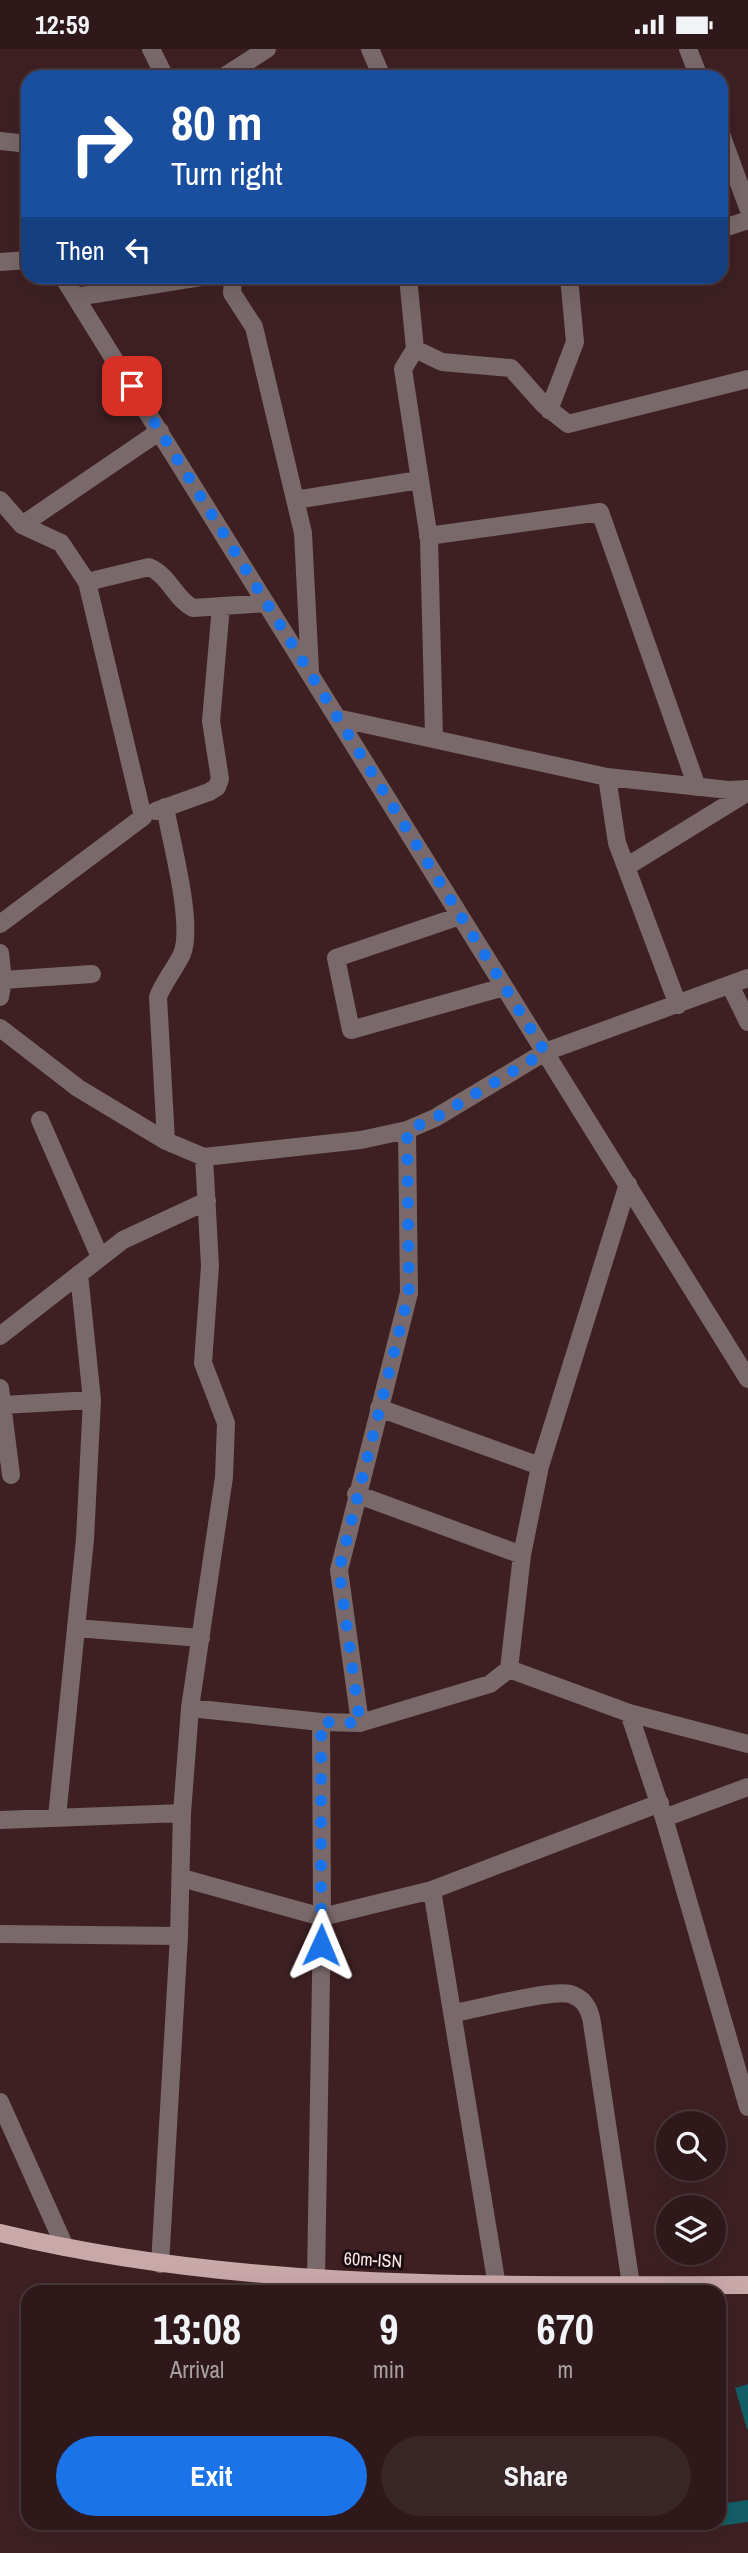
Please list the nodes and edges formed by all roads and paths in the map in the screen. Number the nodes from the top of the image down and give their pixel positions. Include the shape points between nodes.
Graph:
1 (151, 49) edge
2 (267, 49) edge
3 (370, 49) edge
4 (688, 49) edge
5 (162, 70) edge
6 (234, 70) edge
7 (379, 70) edge
8 (696, 70) edge
9 (0, 141) edge
10 (21, 143) edge
11 (728, 153) edge
12 (748, 208) edge
13 (748, 220) edge
14 (728, 227) edge
15 (21, 260) edge
16 (0, 262) edge
17 (68, 284) edge
18 (157, 284) edge
19 (233, 284) edge
20 (409, 284) edge
21 (570, 284) edge
22 (76, 297) junction
23 (415, 349) junction
24 (748, 379) edge
25 (549, 410) junction
26 (160, 431) junction
27 (419, 480) junction
28 (0, 500) edge
29 (295, 500) junction
30 (22, 526) junction
31 (428, 536) junction
32 (88, 582) junction
33 (266, 603) junction
34 (222, 606) junction
35 (310, 674) junction
36 (337, 718) junction
37 (434, 737) junction
38 (607, 777) junction
39 (697, 786) junction
40 (748, 791) edge
41 (165, 807) junction
42 (143, 817) junction
43 (626, 867) junction
44 (460, 916) junction
45 (0, 924) edge
46 (0, 953) edge
47 (92, 974) dead end
48 (748, 978) edge
49 (730, 985) junction
50 (504, 987) junction
51 (1, 988) edge
52 (678, 1005) junction
53 (748, 1022) edge
54 (0, 1028) edge
55 (545, 1052) junction
56 (40, 1120) dead end
57 (407, 1130) junction
58 (166, 1141) junction
59 (204, 1157) junction
60 (628, 1184) junction
61 (207, 1201) junction
62 (100, 1257) junction
63 (79, 1274) junction
64 (0, 1336) edge
65 (748, 1379) edge
66 (2, 1397) edge
67 (92, 1400) junction
68 (379, 1408) junction
69 (540, 1467) junction
70 (11, 1475) dead end
71 (356, 1494) junction
72 (522, 1555) junction
73 (76, 1628) junction
74 (201, 1638) junction
75 (509, 1669) junction
76 (190, 1709) junction
77 (629, 1713) junction
78 (321, 1722) junction
79 (360, 1723) junction
80 (748, 1744) edge
81 (748, 1787) edge
82 (662, 1810) junction
83 (181, 1813) junction
84 (57, 1817) junction
85 (0, 1820) edge
86 (182, 1878) junction
87 (432, 1890) junction
88 (322, 1917) junction
89 (0, 1934) edge
90 (179, 1936) junction
91 (454, 2013) junction
92 (741, 2046) edge
93 (0, 2102) edge
94 (748, 2107) edge
95 (0, 2233) edge
96 (65, 2247) junction
97 (160, 2263) junction
98 (316, 2278) junction
99 (474, 2285) edge
100 (497, 2285) edge
101 (631, 2285) joint
102 (748, 2285) edge

1 - 5 street
2 - 6 street
3 - 7 street
4 - 8 street
9 - 10 street
11 - 12 street
13 - 14 street
15 - 16 street
17 - 22 street
18 - 22 street
19 - 29 street via 232,293 254,327
20 - 23 street
21 - 25 street via 575,342
22 - 26 street
23 - 25 street via 442,362 511,368
23 - 27 street via 403,369
24 - 25 street via 568,424
26 - 30 street
26 - 33 street
27 - 29 street
27 - 31 street
28 - 30 street
29 - 35 street via 303,533
30 - 32 street via 61,543
31 - 37 street
31 - 39 street via 600,512
32 - 34 street via 149,567 159,571 184,604 203,610
32 - 42 street
33 - 34 street
33 - 35 street
34 - 41 street via 211,721 220,779 209,792
35 - 36 street
36 - 37 street
36 - 44 street
37 - 38 street
38 - 39 street
38 - 43 street via 617,843
39 - 40 street
40 - 43 street
41 - 42 street
41 - 58 street via 187,930 181,954 158,997
42 - 45 street
43 - 52 street
44 - 50 street
44 - 50 street via 335,958 351,1030
46 - 51 street
47 - 51 street
48 - 49 street
49 - 52 street
49 - 53 street
50 - 55 street
52 - 55 street
54 - 58 street via 78,1088
55 - 57 street
55 - 60 street
56 - 62 street
57 - 59 street via 361,1140
57 - 68 street via 409,1293
58 - 59 street
59 - 61 street
60 - 65 street
60 - 69 street
61 - 62 street via 123,1240
61 - 74 street via 210,1266 203,1363 226,1423 224,1477
62 - 63 street
63 - 64 street
63 - 67 street
66 - 67 street
66 - 70 street
67 - 73 street
68 - 69 street
68 - 71 street
69 - 72 street
71 - 72 street
71 - 79 street via 339,1570
72 - 75 street
73 - 74 street
73 - 84 street
74 - 76 street
75 - 77 street
75 - 79 street via 490,1684
76 - 78 street
76 - 83 street
77 - 80 street
77 - 82 street
78 - 79 street
78 - 88 street
81 - 82 street
82 - 87 street
82 - 92 street
83 - 84 street
83 - 86 street
84 - 85 street
86 - 88 street
86 - 90 street
87 - 88 street
87 - 91 street
88 - 98 street
89 - 90 street
90 - 97 street
91 - 100 street
91 - 101 street via 562,1993 587,2005
92 - 94 street
93 - 96 street
95 - 96 main road, 60m-ISN
96 - 97 main road, 60m-ISN
97 - 98 main road, 60m-ISN
98 - 99 main road, 60m-ISN
101 - 102 main road, 60m-ISN

